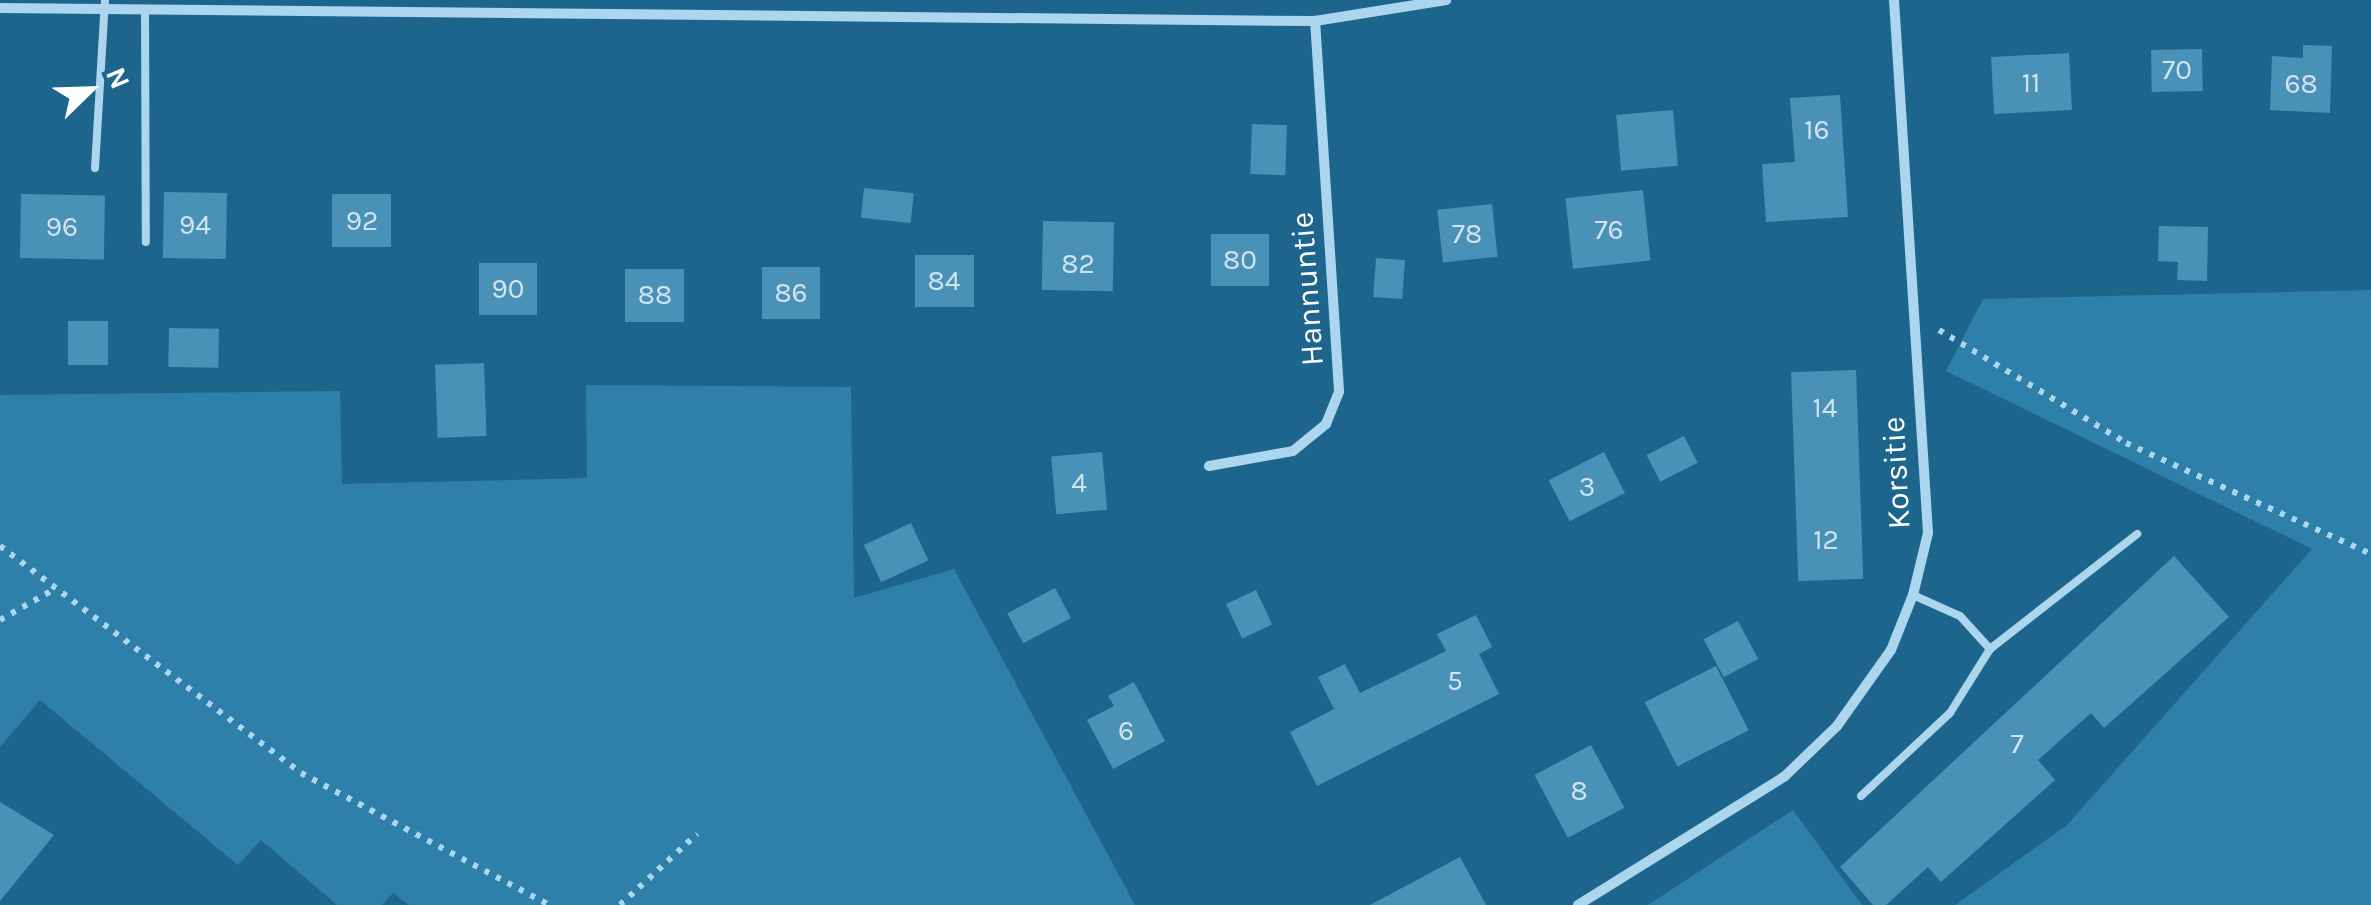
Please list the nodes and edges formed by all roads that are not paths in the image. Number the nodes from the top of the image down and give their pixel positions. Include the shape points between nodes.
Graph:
1 (1446, 0) edge
2 (1894, 0) edge
3 (105, 4) edge
4 (242, 5) edge
5 (286, 5) edge
6 (0, 8) edge
7 (145, 9) junction
8 (1315, 20) junction
9 (95, 168) dead end
10 (146, 242) dead end
11 (1209, 466) dead end
12 (2137, 534) dead end
13 (1913, 594) junction
14 (1990, 649) junction
15 (1861, 796) dead end
16 (1578, 905) edge

1 - 8 street
2 - 13 street, Korsitie via 1928,533
3 - 6 street
3 - 7 street
3 - 9 lane
4 - 5 street
4 - 7 street
5 - 8 street
7 - 10 lane
8 - 11 street, Hannuntie via 1339,391 1326,424 1293,451
12 - 14 lane
13 - 14 lane via 1960,616
13 - 16 street, Korsitie via 1891,650 1837,726 1786,776
14 - 15 lane via 1950,713

